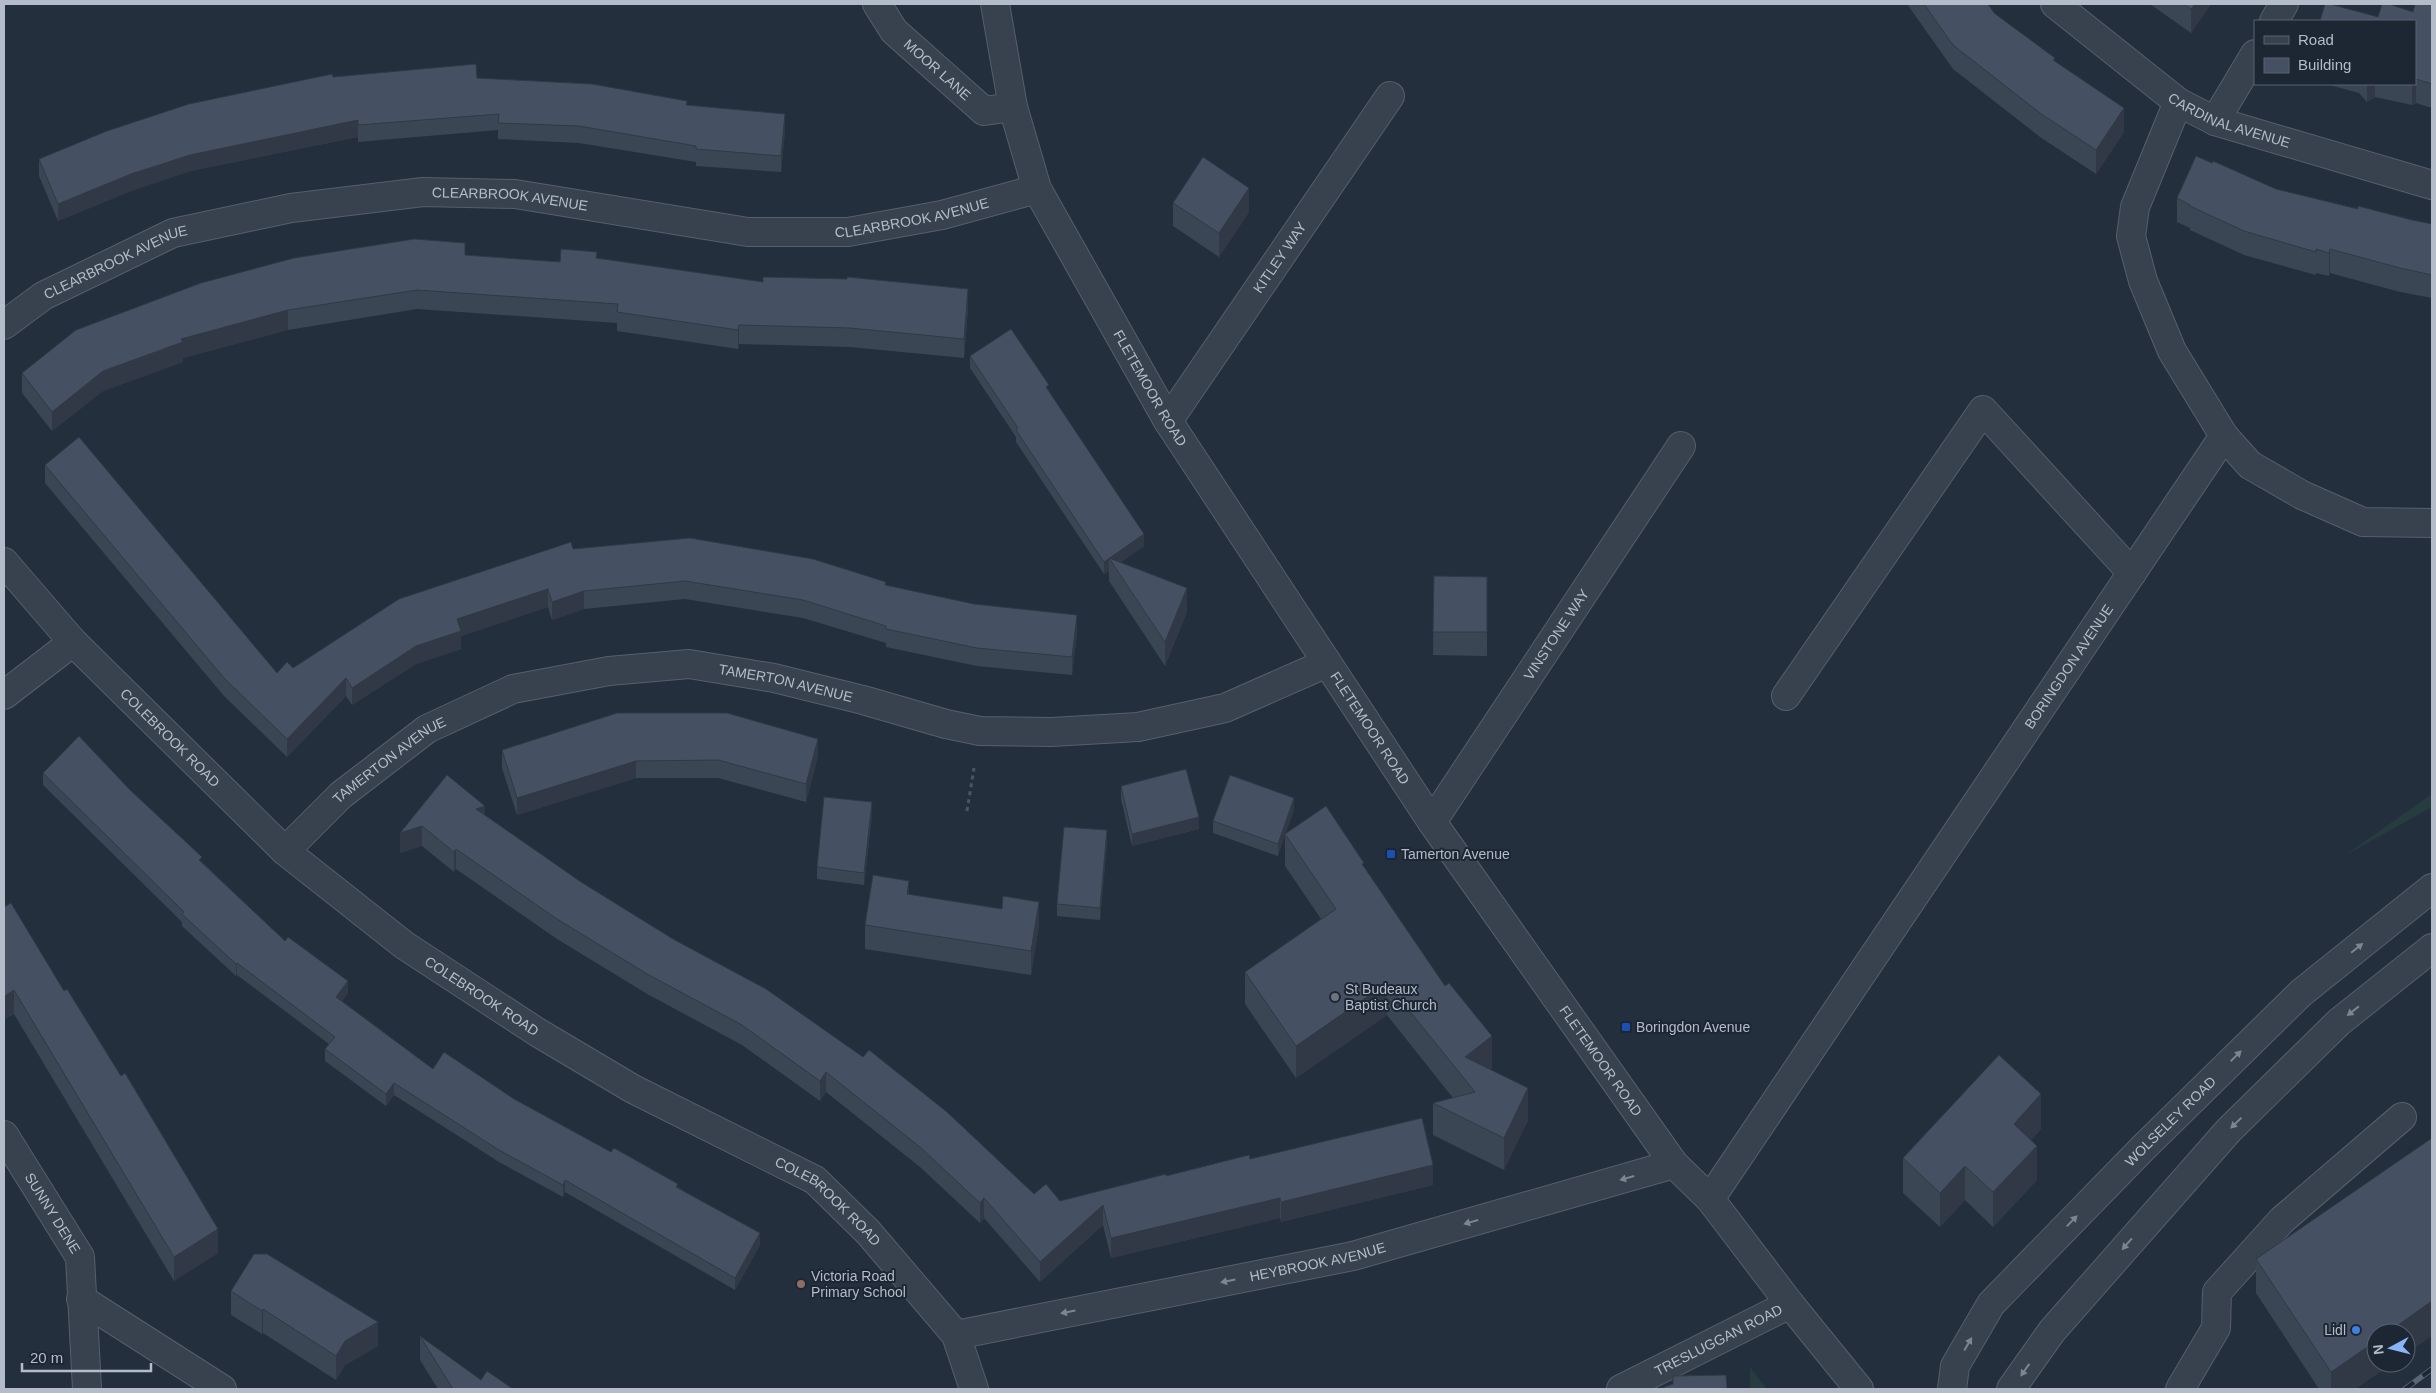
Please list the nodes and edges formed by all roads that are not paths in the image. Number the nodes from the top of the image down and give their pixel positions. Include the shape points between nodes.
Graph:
1 (877, 4) edge
2 (995, 4) edge
3 (2055, 4) edge
4 (2284, 4) edge
5 (2275, 20) edge
6 (2254, 56) edge
7 (1390, 96) dead end
8 (2178, 102) junction
9 (1013, 107) junction
10 (2215, 121) junction
11 (2432, 185) edge
12 (1037, 189) junction
13 (4, 325) edge
14 (1168, 421) junction
15 (2224, 436) junction
16 (1681, 446) dead end
17 (2432, 523) edge
18 (4, 562) edge
19 (2132, 572) junction
20 (73, 642) junction
21 (1327, 663) junction
22 (4, 694) edge
23 (1786, 696) dead end
24 (1432, 822) junction
25 (285, 851) junction
26 (2432, 888) edge
27 (2432, 948) edge
28 (2402, 1118) dead end
29 (4, 1135) edge
30 (1674, 1164) junction
31 (1710, 1199) junction
32 (81, 1299) junction
33 (1790, 1304) junction
34 (956, 1335) junction
35 (87, 1389) edge
36 (222, 1389) edge
37 (974, 1389) edge
38 (1621, 1389) edge
39 (1859, 1389) edge
40 (1952, 1389) edge
41 (2011, 1389) edge
42 (2180, 1389) edge

1 - 9 street, MOOR LANE via 894,31 984,110
2 - 9 street, FLETEMOOR ROAD
3 - 8 street, CARDINAL AVENUE
4 - 5 street
6 - 10 street
7 - 14 street, KITLEY WAY
8 - 10 street, CARDINAL AVENUE
8 - 15 street via 2135,207 2131,236 2142,280 2172,351
9 - 12 street, FLETEMOOR ROAD
10 - 11 street, CARDINAL AVENUE
12 - 13 street, CLEARBROOK AVENUE via 942,215 848,232 748,232 515,194 423,192 291,208 173,234 42,296
12 - 14 street, FLETEMOOR ROAD
14 - 21 street, FLETEMOOR ROAD
15 - 17 street via 2250,465 2302,495 2363,522
15 - 19 street, BORINGDON AVENUE
16 - 24 street, VINSTONE WAY
18 - 20 street, COLEBROOK ROAD
19 - 23 street via 1982,410
19 - 31 street, BORINGDON AVENUE
20 - 22 street
20 - 25 street, COLEBROOK ROAD
21 - 24 street, FLETEMOOR ROAD
21 - 25 street, TAMERTON AVENUE via 1225,708 1138,727 1051,732 980,731 774,678 689,664 609,671 513,689 427,729 341,795
24 - 30 street, FLETEMOOR ROAD
25 - 34 street, COLEBROOK ROAD via 404,946 537,1032 633,1089 815,1180 868,1232
40 -> 26 street, WOLSELEY ROAD via 1955,1366 1991,1304 2301,993
27 -> 41 street via 2339,1022 2230,1130 2052,1331
28 - 42 street via 2282,1220 2217,1292 2216,1328
29 - 32 street, SUNNY DENE via 80,1257
30 - 31 street, FLETEMOOR ROAD
30 -> 34 street, HEYBROOK AVENUE via 1353,1256
31 - 33 street, FLETEMOOR ROAD
32 - 35 street, SUNNY DENE
32 - 36 street
33 - 38 street, TRESLUGGAN ROAD
33 - 39 street, FLETEMOOR ROAD
34 - 37 street, COLEBROOK ROAD

